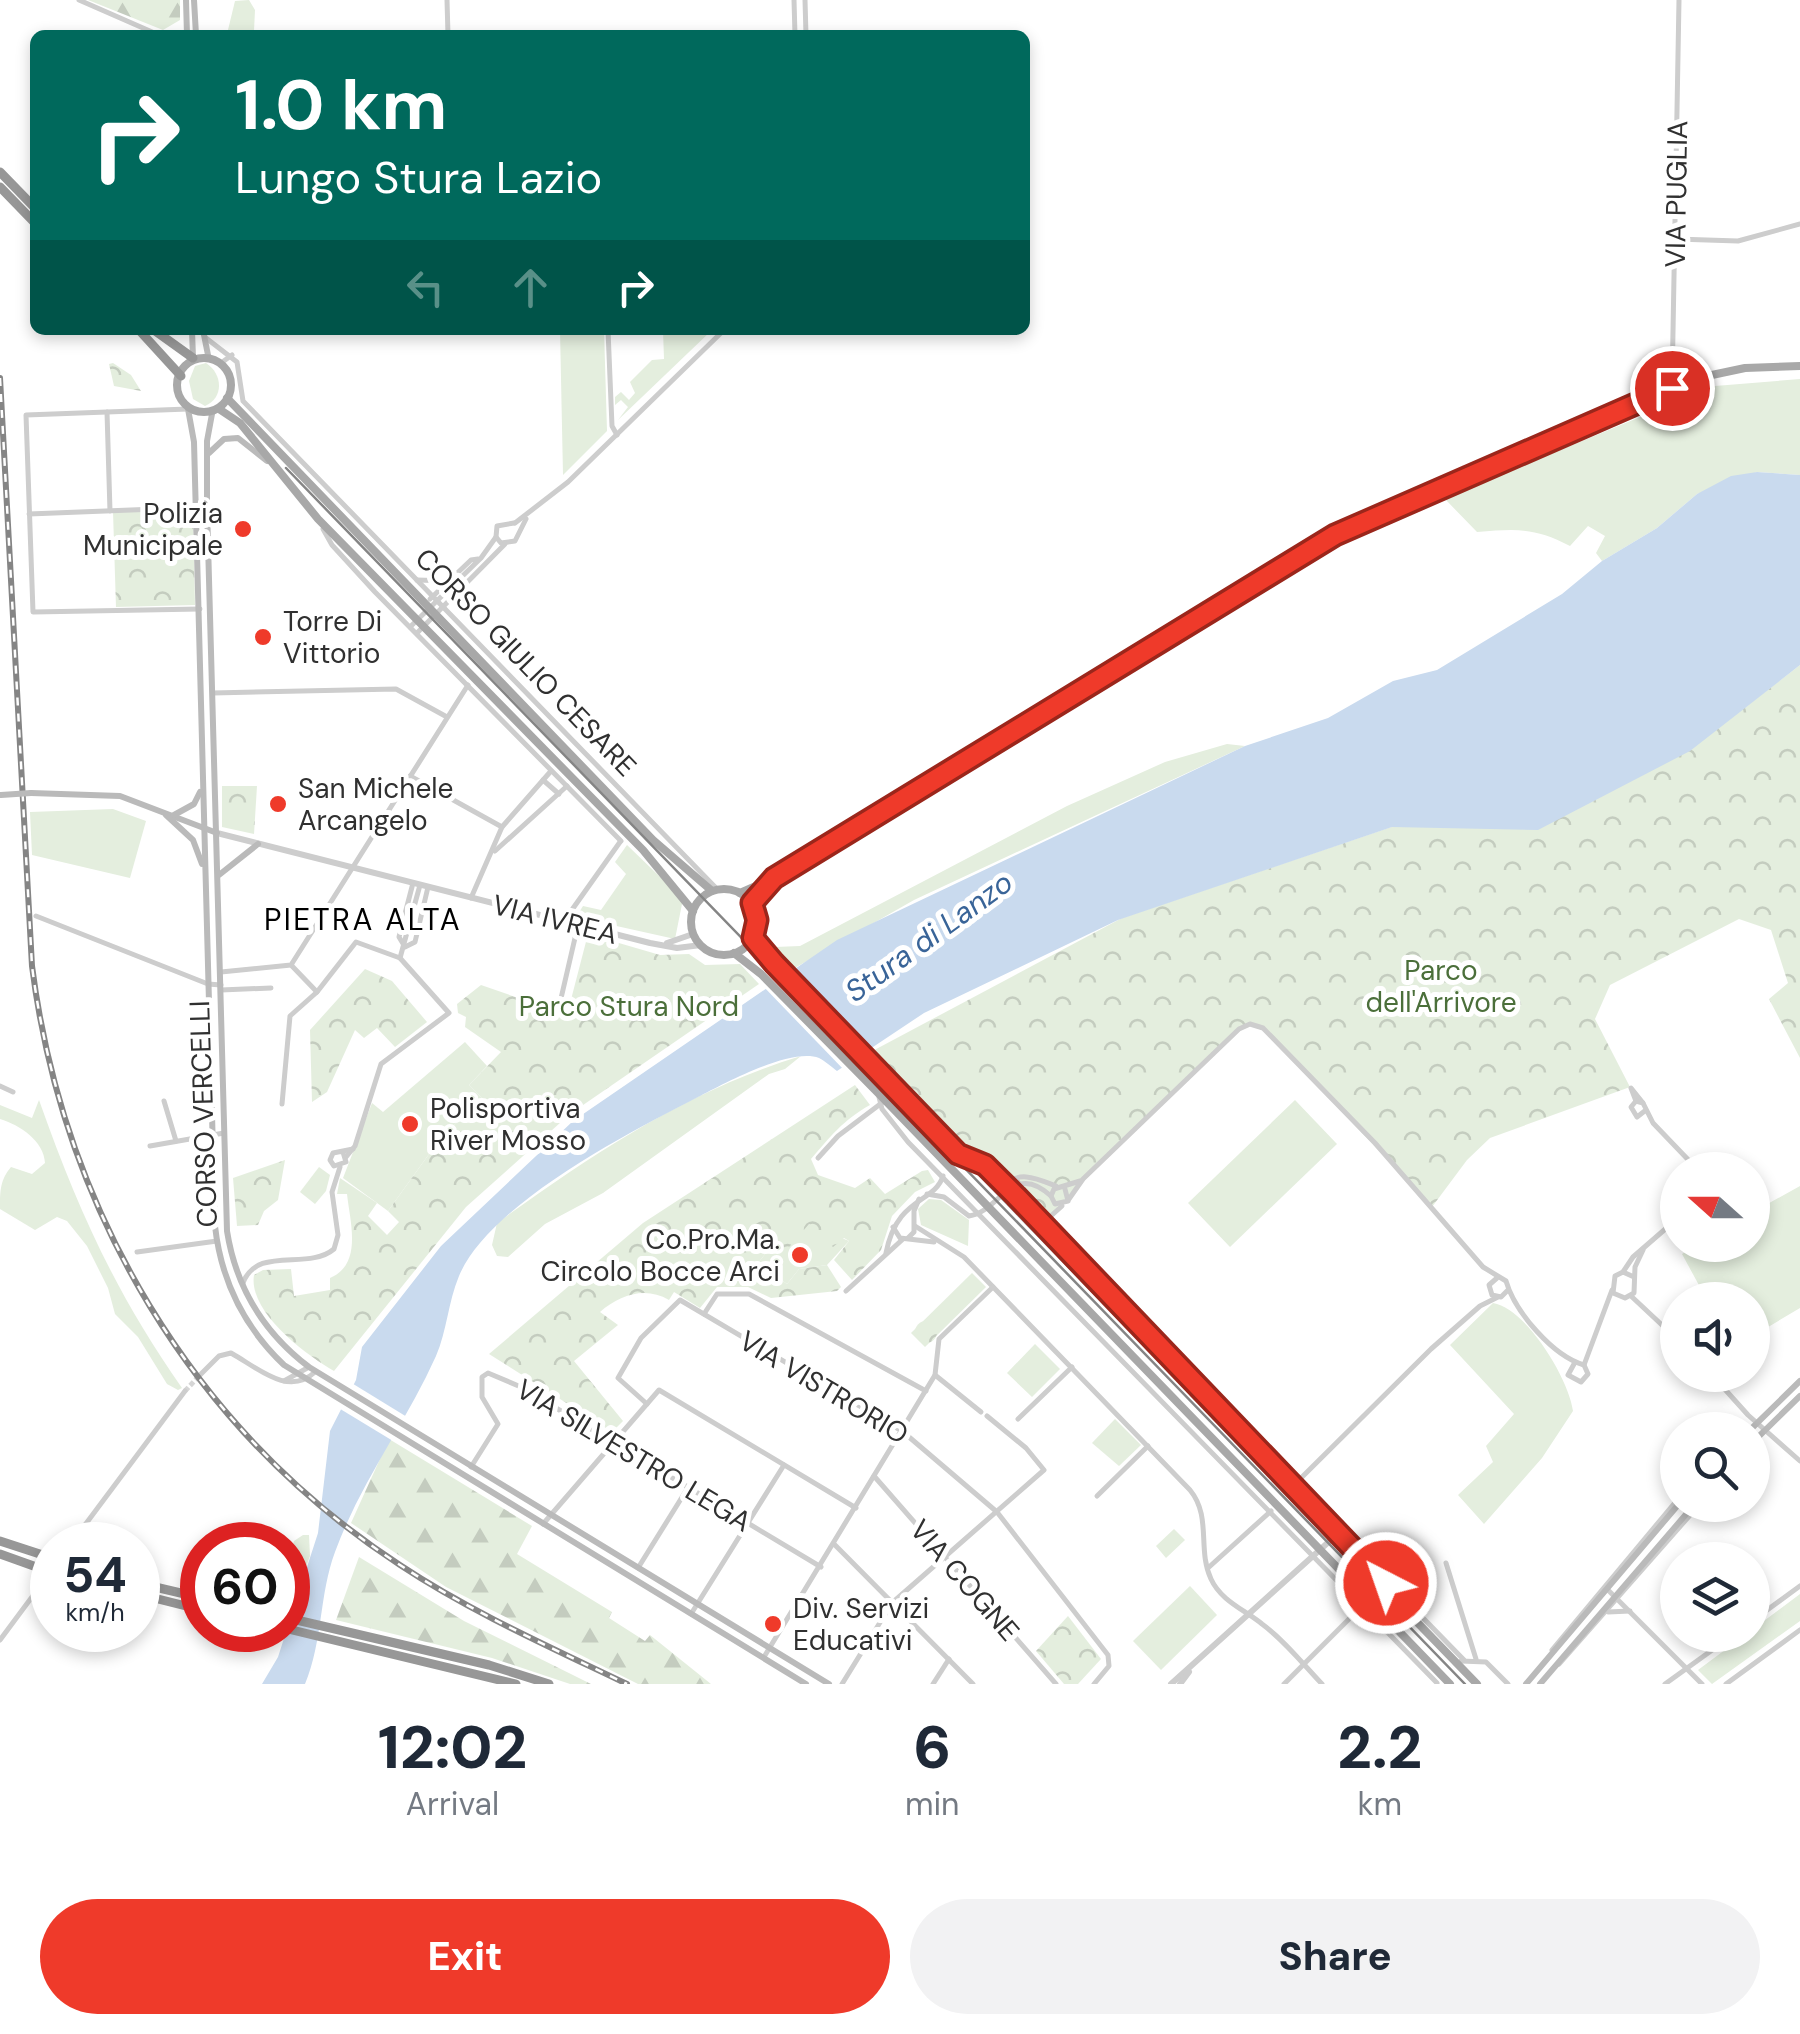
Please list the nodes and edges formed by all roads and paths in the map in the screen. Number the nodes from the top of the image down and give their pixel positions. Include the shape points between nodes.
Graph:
1 (79, 0) edge
2 (186, 0) edge
3 (194, 0) edge
4 (447, 0) edge
5 (794, 0) edge
6 (805, 0) edge
7 (1679, 0) edge
8 (148, 30) edge
9 (187, 30) edge
10 (196, 30) edge
11 (448, 30) edge
12 (794, 30) edge
13 (806, 30) edge
14 (0, 172) edge
15 (0, 187) edge
16 (30, 203) edge
17 (30, 218) edge
18 (1800, 224) edge
19 (1676, 239) junction
20 (144, 335) edge
21 (161, 335) edge
22 (192, 335) edge
23 (204, 335) edge
24 (205, 335) edge
25 (608, 335) edge
26 (720, 335) edge
27 (208, 355) junction
28 (232, 355) junction
29 (193, 358) junction
30 (221, 363) junction
31 (1800, 366) edge
32 (181, 376) junction
33 (1672, 388) junction
34 (227, 398) junction
35 (188, 409) junction
36 (107, 412) junction
37 (215, 412) junction
38 (617, 435) junction
39 (267, 461) junction
40 (207, 464) junction
41 (300, 467) junction
42 (207, 507) junction
43 (195, 508) junction
44 (110, 510) junction
45 (28, 514) junction
46 (516, 527) junction
47 (496, 537) junction
48 (504, 544) junction
49 (481, 558) junction
50 (417, 580) junction
51 (449, 580) junction
52 (434, 605) junction
53 (200, 609) junction
54 (417, 627) junction
55 (468, 684) junction
56 (213, 693) junction
57 (447, 717) junction
58 (526, 737) junction
59 (552, 770) junction
60 (410, 776) junction
61 (544, 780) junction
62 (203, 782) junction
63 (567, 786) junction
64 (558, 794) junction
65 (0, 796) edge
66 (162, 810) junction
67 (174, 815) junction
68 (502, 827) junction
69 (204, 828) junction
70 (217, 833) junction
71 (624, 838) junction
72 (258, 844) junction
73 (492, 853) junction
74 (353, 867) junction
75 (218, 876) junction
76 (206, 877) junction
77 (774, 878) junction
78 (420, 885) junction
79 (714, 890) junction
80 (740, 893) junction
81 (470, 898) junction
82 (752, 903) junction
83 (693, 911) junction
84 (36, 916) dead end
85 (564, 921) junction
86 (578, 925) junction
87 (694, 934) junction
88 (753, 938) junction
89 (660, 945) junction
90 (700, 945) junction
91 (405, 947) junction
92 (734, 953) junction
93 (400, 958) junction
94 (291, 965) junction
95 (220, 972) junction
96 (208, 984) junction
97 (221, 988) junction
98 (271, 988) dead end
99 (318, 992) junction
100 (558, 1007) dead end
101 (0, 1086) edge
102 (14, 1092) dead end
103 (164, 1100) dead end
104 (882, 1100) junction
105 (282, 1104) dead end
106 (1642, 1105) junction
107 (1639, 1117) junction
108 (1653, 1123) junction
109 (212, 1132) junction
110 (224, 1133) junction
111 (176, 1141) junction
112 (150, 1146) dead end
113 (1681, 1152) edge
114 (345, 1154) junction
115 (818, 1158) dead end
116 (340, 1167) junction
117 (943, 1176) junction
118 (1083, 1179) junction
119 (1062, 1188) junction
120 (1004, 1189) junction
121 (924, 1195) junction
122 (1051, 1196) junction
123 (1069, 1199) junction
124 (1062, 1205) junction
125 (983, 1210) junction
126 (900, 1218) junction
127 (915, 1224) junction
128 (1042, 1224) junction
129 (893, 1226) junction
130 (1660, 1234) edge
131 (904, 1239) junction
132 (217, 1241) junction
133 (937, 1243) junction
134 (1642, 1250) junction
135 (137, 1252) dead end
136 (886, 1252) junction
137 (1483, 1267) junction
138 (1623, 1272) junction
139 (1634, 1277) junction
140 (1497, 1278) junction
141 (242, 1286) junction
142 (994, 1287) junction
143 (1489, 1288) junction
144 (1508, 1290) junction
145 (1612, 1290) junction
146 (846, 1292) dead end
147 (1634, 1293) junction
148 (1499, 1297) junction
149 (1618, 1297) junction
150 (1512, 1300) junction
151 (1480, 1306) junction
152 (1607, 1307) junction
153 (704, 1315) junction
154 (1660, 1322) edge
155 (1584, 1365) junction
156 (1571, 1366) junction
157 (1072, 1367) junction
158 (312, 1370) junction
159 (200, 1375) tunnel mouth
160 (936, 1375) junction
161 (303, 1378) junction
162 (1800, 1381) edge
163 (926, 1391) junction
164 (185, 1392) tunnel mouth
165 (1728, 1392) edge
166 (1800, 1396) edge
167 (647, 1404) junction
168 (1747, 1412) edge
169 (1769, 1412) edge
170 (1018, 1419) dead end
171 (1770, 1427) edge
172 (902, 1430) junction
173 (1770, 1431) edge
174 (613, 1442) junction
175 (1148, 1446) junction
176 (1800, 1462) edge
177 (784, 1465) junction
178 (471, 1468) junction
179 (874, 1476) junction
180 (1254, 1481) junction
181 (1295, 1484) junction
182 (688, 1486) junction
183 (1097, 1496) dead end
184 (1262, 1502) junction
185 (856, 1508) junction
186 (1270, 1511) junction
187 (997, 1512) junction
188 (551, 1514) junction
189 (87, 1522) edge
190 (748, 1522) junction
191 (1661, 1522) edge
192 (1682, 1522) edge
193 (543, 1524) junction
194 (1336, 1535) junction
195 (0, 1540) edge
196 (834, 1544) junction
197 (30, 1551) edge
198 (0, 1554) edge
199 (1318, 1554) junction
200 (946, 1556) junction
201 (1446, 1563) dead end
202 (30, 1564) edge
203 (820, 1567) junction
204 (638, 1568) junction
205 (1208, 1568) junction
206 (1379, 1572) junction
207 (1800, 1586) edge
208 (1605, 1587) junction
209 (30, 1597) edge
210 (1617, 1598) junction
211 (1393, 1599) junction
212 (698, 1603) junction
213 (892, 1603) junction
214 (1362, 1606) junction
215 (1770, 1608) edge
216 (1630, 1611) junction
217 (1608, 1612) junction
218 (691, 1614) junction
219 (1250, 1616) junction
220 (310, 1623) edge
221 (1800, 1630) edge
222 (310, 1634) edge
223 (1439, 1634) junction
224 (0, 1640) edge
225 (770, 1647) junction
226 (1444, 1651) junction
227 (1710, 1652) edge
228 (764, 1658) junction
229 (1476, 1659) junction
230 (949, 1660) junction
231 (1461, 1662) junction
232 (1303, 1664) junction
233 (1557, 1665) junction
234 (1687, 1669) junction
235 (1190, 1671) junction
236 (1439, 1681) edge
237 (516, 1684) edge
238 (549, 1684) edge
239 (806, 1684) edge
240 (829, 1684) edge
241 (842, 1684) edge
242 (933, 1684) edge
243 (973, 1684) edge
244 (1056, 1684) edge
245 (1094, 1684) edge
246 (1172, 1684) edge
247 (1180, 1684) edge
248 (1284, 1684) edge
249 (1322, 1684) edge
250 (1450, 1684) edge
251 (1477, 1684) edge
252 (1508, 1684) edge
253 (1526, 1684) edge
254 (1540, 1684) edge
255 (1665, 1684) edge
256 (1702, 1684) edge
257 (1726, 1684) edge

1 - 8 street
2 - 9 main road
3 - 10 main road
4 - 11 street
5 - 12 street
6 - 13 street
7 - 19 street, VIA PUGLIA
14 - 16 highway
15 - 17 highway
18 - 19 street via 1738,241
19 - 33 street, VIA PUGLIA
20 - 32 highway
21 - 29 highway
22 - 29 main road
23 - 27 main road
24 - 28 street
25 - 38 street
26 - 38 street
27 - 29 main road
27 - 30 main road
28 - 30 street
28 - 41 street, CORSO GIULIO CESARE via 243,401
29 - 32 main road
30 - 34 main road
31 - 33 main road via 1724,371
32 - 35 main road
33 - 77 main road via 1335,535
34 - 37 main road
34 - 41 main road, CORSO GIULIO CESARE
35 - 36 street
35 - 37 main road
35 - 43 main road, CORSO VERCELLI
36 - 44 street
36 - 45 street via 26,415
37 - 39 main road, CORSO GIULIO CESARE via 240,423
37 - 40 main road, CORSO VERCELLI
38 - 46 street
39 - 40 main road via 232,438 214,446
39 - 54 main road, CORSO GIULIO CESARE
40 - 42 main road, CORSO VERCELLI
41 - 50 street, CORSO GIULIO CESARE
41 - 52 main road, CORSO GIULIO CESARE
42 - 43 street
42 - 56 main road, CORSO VERCELLI
43 - 44 street
43 - 53 main road, CORSO VERCELLI
44 - 45 street
45 - 53 street via 33,612
46 - 47 street via 500,523
46 - 48 street via 515,541
47 - 48 street
47 - 49 street
48 - 52 street
49 - 51 street
49 - 52 street
50 - 51 street
50 - 52 street, CORSO GIULIO CESARE
51 - 52 street
52 - 54 street
52 - 79 main road, CORSO GIULIO CESARE via 653,840
53 - 62 main road, CORSO VERCELLI
54 - 55 street, CORSO GIULIO CESARE
54 - 58 main road, CORSO GIULIO CESARE
55 - 57 street
55 - 58 street, CORSO GIULIO CESARE
56 - 57 street via 396,689
56 - 70 main road, CORSO VERCELLI
57 - 60 street
58 - 59 street, CORSO GIULIO CESARE
58 - 71 main road, CORSO GIULIO CESARE
59 - 61 street
59 - 63 street, CORSO GIULIO CESARE
60 - 68 street
60 - 74 street
61 - 64 street
61 - 68 street
62 - 67 main road via 194,804
62 - 69 main road, CORSO VERCELLI
63 - 64 street
63 - 71 street, CORSO GIULIO CESARE
64 - 73 street
65 - 66 main road, bridge via 95,792
66 - 67 main road
66 - 76 main road via 194,840
67 - 69 main road
68 - 73 street
69 - 70 main road
69 - 76 main road, CORSO VERCELLI
70 - 72 street, VIA IVREA
70 - 75 main road, CORSO VERCELLI
71 - 83 main road, CORSO GIULIO CESARE
71 - 85 street
72 - 74 street, VIA IVREA
72 - 75 main road
73 - 81 street
74 - 78 street, VIA IVREA
74 - 94 street
75 - 95 main road, CORSO VERCELLI
76 - 96 main road, CORSO VERCELLI
77 - 80 main road
77 - 82 main road
78 - 81 street, VIA IVREA
78 - 91 street via 414,942
78 - 91 street via 399,936
79 - 80 main road
79 - 83 main road
80 - 82 main road
81 - 85 street, VIA IVREA
82 - 88 main road
83 - 87 main road
84 - 96 street
85 - 86 street, VIA IVREA
86 - 89 street, VIA IVREA
86 - 100 street
87 - 89 street
87 - 90 main road
88 - 92 main road
88 - 120 main road via 958,1154
89 - 90 street, VIA IVREA
90 - 92 main road via 716,954
91 - 93 street
92 - 104 main road
93 - 99 street via 359,940
93 - 114 street via 449,1013 383,1062
94 - 95 street
94 - 99 street
95 - 97 main road, CORSO VERCELLI
96 - 97 street
96 - 109 main road, CORSO VERCELLI
97 - 98 street
97 - 110 main road, CORSO VERCELLI
99 - 105 street via 288,1019
101 - 102 street
103 - 111 street
104 - 115 street
104 - 117 street via 902,1136
104 - 125 main road
106 - 107 street
106 - 107 street via 1630,1110
106 - 108 street
107 - 108 street
108 - 113 street
109 - 110 street
109 - 111 street
109 - 132 main road, CORSO VERCELLI
110 - 141 main road, CORSO VERCELLI via 228,1231
111 - 112 street
114 - 116 street
114 - 116 street via 330,1157
116 - 141 street via 332,1192 334,1248 320,1257 259,1263
117 - 121 street
117 - 125 street
118 - 119 street
118 - 123 street
118 - 137 street via 1250,1024 1263,1028
119 - 120 street via 1027,1176
119 - 122 street
119 - 123 street
120 - 122 street via 1026,1184
120 - 125 street
120 - 128 street
120 - 194 main road
121 - 125 street via 944,1197 968,1216
121 - 126 street
121 - 127 street via 914,1209
122 - 124 street
123 - 124 street
124 - 128 street
125 - 180 main road
125 - 184 street
126 - 127 street
126 - 129 street
127 - 131 street
127 - 133 street
128 - 181 street
129 - 131 street
129 - 136 street
130 - 134 street
131 - 133 street
131 - 136 street
132 - 135 street, CORSO VERCELLI
132 - 161 main road, CORSO VERCELLI via 245,1317 272,1354
133 - 142 street via 958,1252
134 - 138 street
134 - 139 street
136 - 146 street
137 - 140 street
137 - 143 street
138 - 139 street
138 - 145 street via 1613,1278
139 - 147 street
140 - 143 street
140 - 144 street
141 - 158 main road, CORSO VERCELLI via 267,1328
142 - 157 street
142 - 160 street via 940,1338
143 - 148 street
143 - 151 street
144 - 148 street
144 - 150 street
145 - 149 street
145 - 152 street
147 - 149 street
147 - 154 street
148 - 150 street
148 - 151 street
149 - 152 street
150 - 156 street
151 - 181 street
152 - 155 street
153 - 163 street via 717,1294 749,1294
153 - 167 street, VIA SILVESTRO LEGA via 680,1300 641,1338 618,1378
153 - 172 street, VIA VISTRORIO
155 - 156 street
155 - 156 street via 1588,1374 1581,1382 1571,1380
157 - 170 street
157 - 175 street
158 - 161 street
158 - 178 main road, CORSO VERCELLI
159 - 161 street via 218,1356 231,1354 284,1381
160 - 163 street
160 - 187 street via 1045,1468
161 - 193 main road, CORSO VERCELLI
162 - 169 main road
163 - 172 street
164 - 189 street
165 - 168 street
166 - 171 main road
167 - 174 street
167 - 177 street via 658,1390
172 - 179 street
172 - 187 street, VIA VISTRORIO
173 - 176 street
174 - 178 street, VIA SILVESTRO LEGA via 488,1373 482,1396 498,1424
174 - 182 street, VIA SILVESTRO LEGA
174 - 188 street
175 - 183 street
175 - 205 street via 1200,1504
177 - 185 street
177 - 190 street
178 - 188 main road, CORSO VERCELLI
179 - 185 street
179 - 200 street, VIA COGNE
180 - 184 street
180 - 199 main road
181 - 194 street
182 - 190 street, VIA SILVESTRO LEGA
182 - 204 street
184 - 186 street
185 - 196 street
186 - 199 street
186 - 205 street
187 - 200 street
187 - 245 street, VIA VISTRORIO via 1110,1662
188 - 193 street
188 - 204 main road, CORSO VERCELLI
190 - 203 street, VIA SILVESTRO LEGA
190 - 212 street
191 - 208 main road
192 - 210 main road
193 - 218 main road, CORSO VERCELLI
194 - 199 street
194 - 206 street
194 - 211 main road
195 - 197 highway
196 - 203 street
196 - 213 street
198 - 202 highway
199 - 214 street
199 - 219 street
199 - 236 main road
200 - 213 street
200 - 244 street, VIA COGNE
201 - 229 street
203 - 225 street
204 - 212 main road, CORSO VERCELLI
205 - 219 street via 1216,1586
206 - 211 main road
206 - 223 street
207 - 215 street
208 - 210 street
208 - 253 main road
209 - 224 street
210 - 216 street
210 - 217 street
210 - 233 main road
211 - 226 main road
212 - 218 street
212 - 225 main road, CORSO VERCELLI
213 - 230 street
213 - 241 street
214 - 232 street
214 - 236 street
216 - 217 street
216 - 234 street
217 - 233 street
218 - 228 main road, CORSO VERCELLI
219 - 232 street
219 - 235 street
220 - 238 highway
221 - 257 street
222 - 237 highway
223 - 226 street
223 - 231 street
225 - 228 street
225 - 240 main road, CORSO VERCELLI
226 - 231 main road
227 - 234 street
228 - 239 main road, CORSO VERCELLI
229 - 231 street
229 - 252 street
230 - 242 street
230 - 243 street
231 - 251 main road
232 - 248 street
232 - 249 street
233 - 254 main road
234 - 255 street
234 - 256 street
235 - 246 street
235 - 247 street
236 - 250 main road

